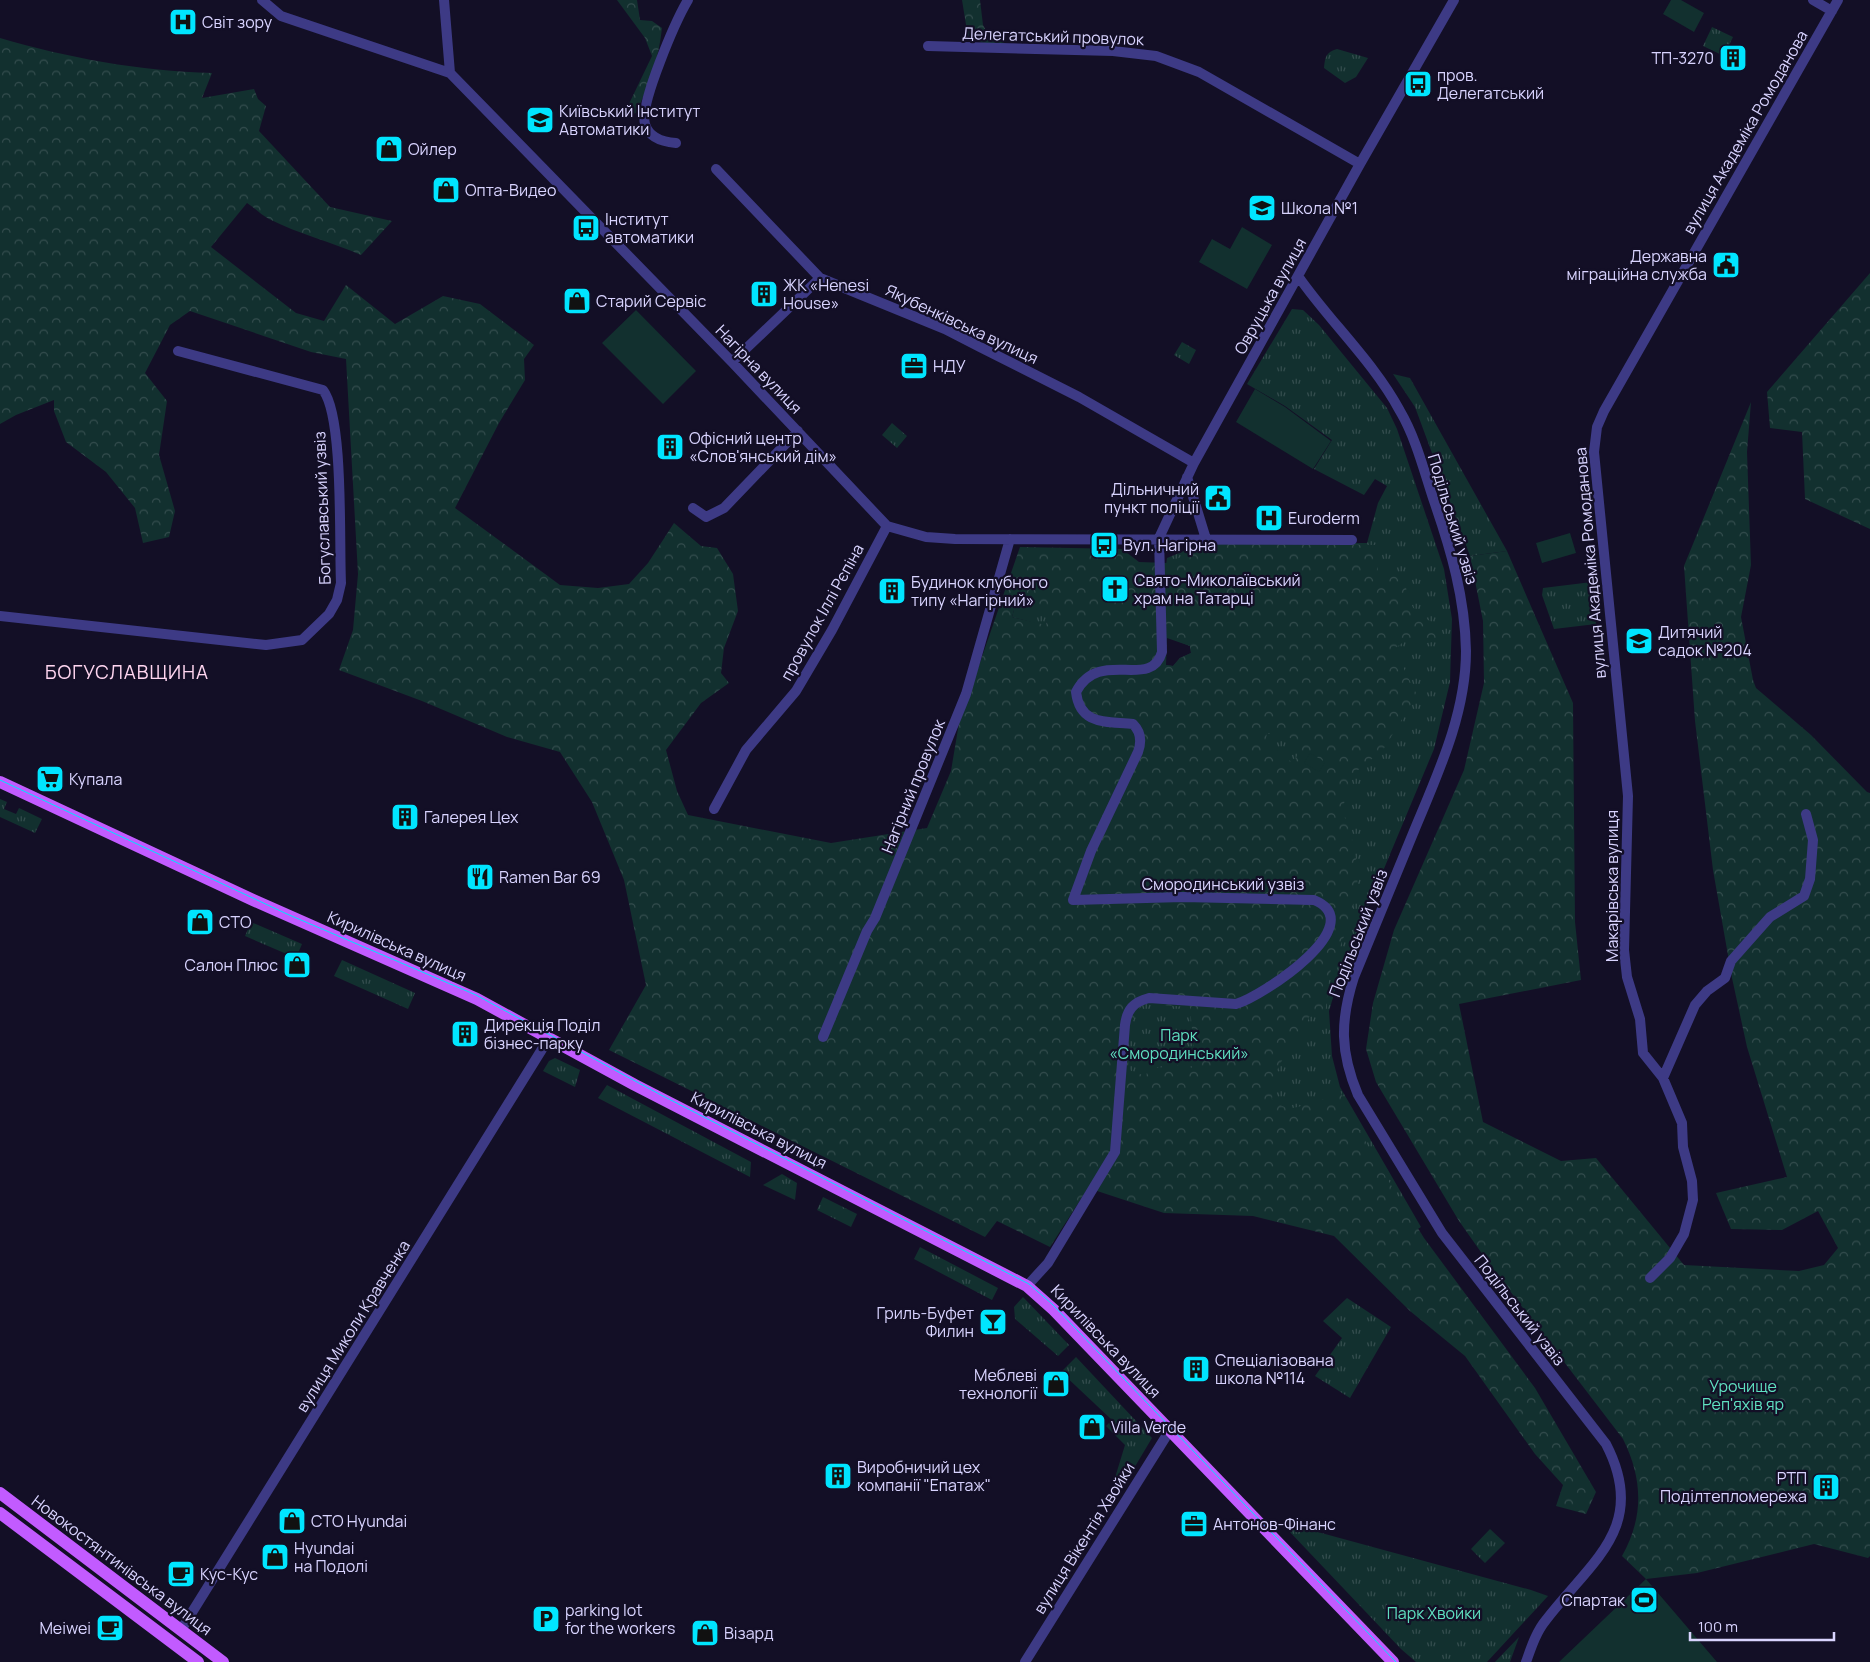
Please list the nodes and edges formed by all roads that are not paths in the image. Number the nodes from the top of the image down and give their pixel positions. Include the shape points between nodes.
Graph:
1 (262, 0) edge
2 (444, 0) edge
3 (688, 0) edge
4 (1454, 0) edge
5 (1813, 0) edge
6 (1838, 0) edge
7 (1832, 11) junction
8 (928, 46) dead end
9 (450, 73) junction
10 (676, 144) dead end
11 (1360, 164) junction
12 (716, 169) dead end
13 (1298, 276) junction
14 (820, 278) junction
15 (178, 351) dead end
16 (732, 362) junction
17 (798, 431) junction
18 (1194, 463) junction
19 (1186, 477) junction
20 (693, 508) dead end
21 (887, 526) junction
22 (1010, 538) junction
23 (1159, 538) junction
24 (1206, 539) junction
25 (1352, 540) dead end
26 (0, 616) edge
27 (1625, 767) joint
28 (0, 782) edge
29 (714, 809) dead end
30 (1806, 814) dead end
31 (549, 1038) junction
32 (823, 1038) dead end
33 (1663, 1078) junction
34 (1650, 1278) dead end
35 (1027, 1286) junction
36 (1170, 1430) junction
37 (0, 1493) edge
38 (0, 1514) edge
39 (181, 1630) junction
40 (220, 1659) edge
41 (196, 1662) edge
42 (233, 1662) edge
43 (1025, 1662) edge
44 (1392, 1662) edge
45 (1526, 1662) edge

1 - 9 street via 280,16
2 - 9 street
3 - 10 street via 662,58 644,113 645,126 650,133 661,141
4 - 11 street, Овруцька вулиця
5 - 7 street
6 - 7 street, вулиця Академіка Ромоданова
7 - 27 street, вулиця Академіка Ромоданова via 1772,119 1719,205 1597,427 1594,452
8 - 11 street, Делегатський провулок via 1156,56 1199,72
9 - 16 street, Нагірна вулиця
11 - 13 street, Овруцька вулиця
12 - 14 street
13 - 18 street, Овруцька вулиця
13 - 45 street, Подільський узвіз via 1376,374 1401,413 1456,571 1465,622 1463,683 1455,722 1346,1002 1344,1049 1349,1073 1358,1094 1438,1228 1606,1444 1615,1461 1620,1482 1622,1504 1609,1544 1544,1622
14 - 16 street
14 - 18 street, Якубенківська вулиця via 972,342 1079,397
15 - 26 street, Богуславський узвіз via 323,390 328,396 336,432 341,582 338,600 302,640 266,645
16 - 17 street, Нагірна вулиця
17 - 20 street via 724,508 706,517
17 - 21 street, Нагірна вулиця
18 - 19 street, Овруцька вулиця
19 - 23 street, Овруцька вулиця
19 - 24 street
21 - 22 street via 926,537
21 - 29 street, провулок Іллі Рєпіна via 796,691 746,750
22 - 23 street
22 - 32 street, Нагірний провулок via 966,694
23 - 24 street
23 - 35 street, Смородинський узвіз via 1160,660 1156,666 1146,670 1107,669 1093,673 1082,681 1076,692 1080,710 1089,718 1133,724 1141,738 1138,752 1091,851 1073,900 1250,897 1314,900 1324,904 1330,913 1331,924 1322,944 1248,1000 1236,1004 1149,998 1131,1006 1124,1025 1115,1152 1048,1263
24 - 25 street
27 - 33 street, Макарівська вулиця via 1628,796 1624,950 1627,977 1640,1019 1643,1053
28 - 31 main road, Кирилівська вулиця via 252,900 478,999
30 - 33 street via 1813,840 1810,880 1804,896 1770,917 1731,961 1726,978 1694,1005
31 - 35 main road, Кирилівська вулиця
31 - 39 street, вулиця Миколи Кравченка
33 - 34 street, Макарівська вулиця via 1682,1123 1693,1200 1684,1234 1670,1258
35 - 36 main road, Кирилівська вулиця
36 - 43 street, вулиця Вікентія Хвойки
36 - 44 main road, Кирилівська вулиця
37 - 39 main road, Новокостянтинівська вулиця
38 - 41 main road, Новокостянтинівська вулиця
39 - 40 main road, Новокостянтинівська вулиця
40 - 42 main road, Новокостянтинівська вулиця

